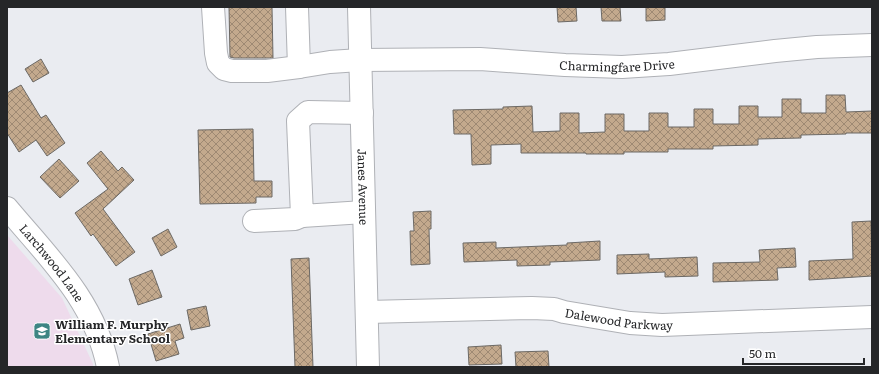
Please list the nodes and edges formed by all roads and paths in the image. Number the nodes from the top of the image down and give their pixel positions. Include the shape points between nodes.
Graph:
1 (213, 7) edge
2 (297, 7) edge
3 (359, 7) edge
4 (872, 45) edge
5 (360, 60) junction
6 (299, 67) junction
7 (362, 113) junction
8 (7, 208) edge
9 (364, 212) junction
10 (302, 216) junction
11 (254, 221) dead end
12 (367, 312) junction
13 (872, 317) edge
14 (108, 367) edge
15 (368, 367) edge

1 - 6 street, Charmingfare Drive via 216,53 218,63 224,68 232,72
2 - 6 street
3 - 5 street, Janes Avenue
4 - 5 street, Charmingfare Drive via 803,48 622,67 480,59
5 - 6 street, Charmingfare Drive
5 - 7 street, Janes Avenue
7 - 9 street, Janes Avenue
7 - 10 street via 308,112 298,121
8 - 14 street, Larchwood Lane via 76,292 97,332
9 - 10 street
9 - 12 street, Janes Avenue
10 - 11 street via 295,219
12 - 13 street, Dalewood Parkway via 532,308 554,309 630,323 662,325
12 - 15 street, Janes Avenue

